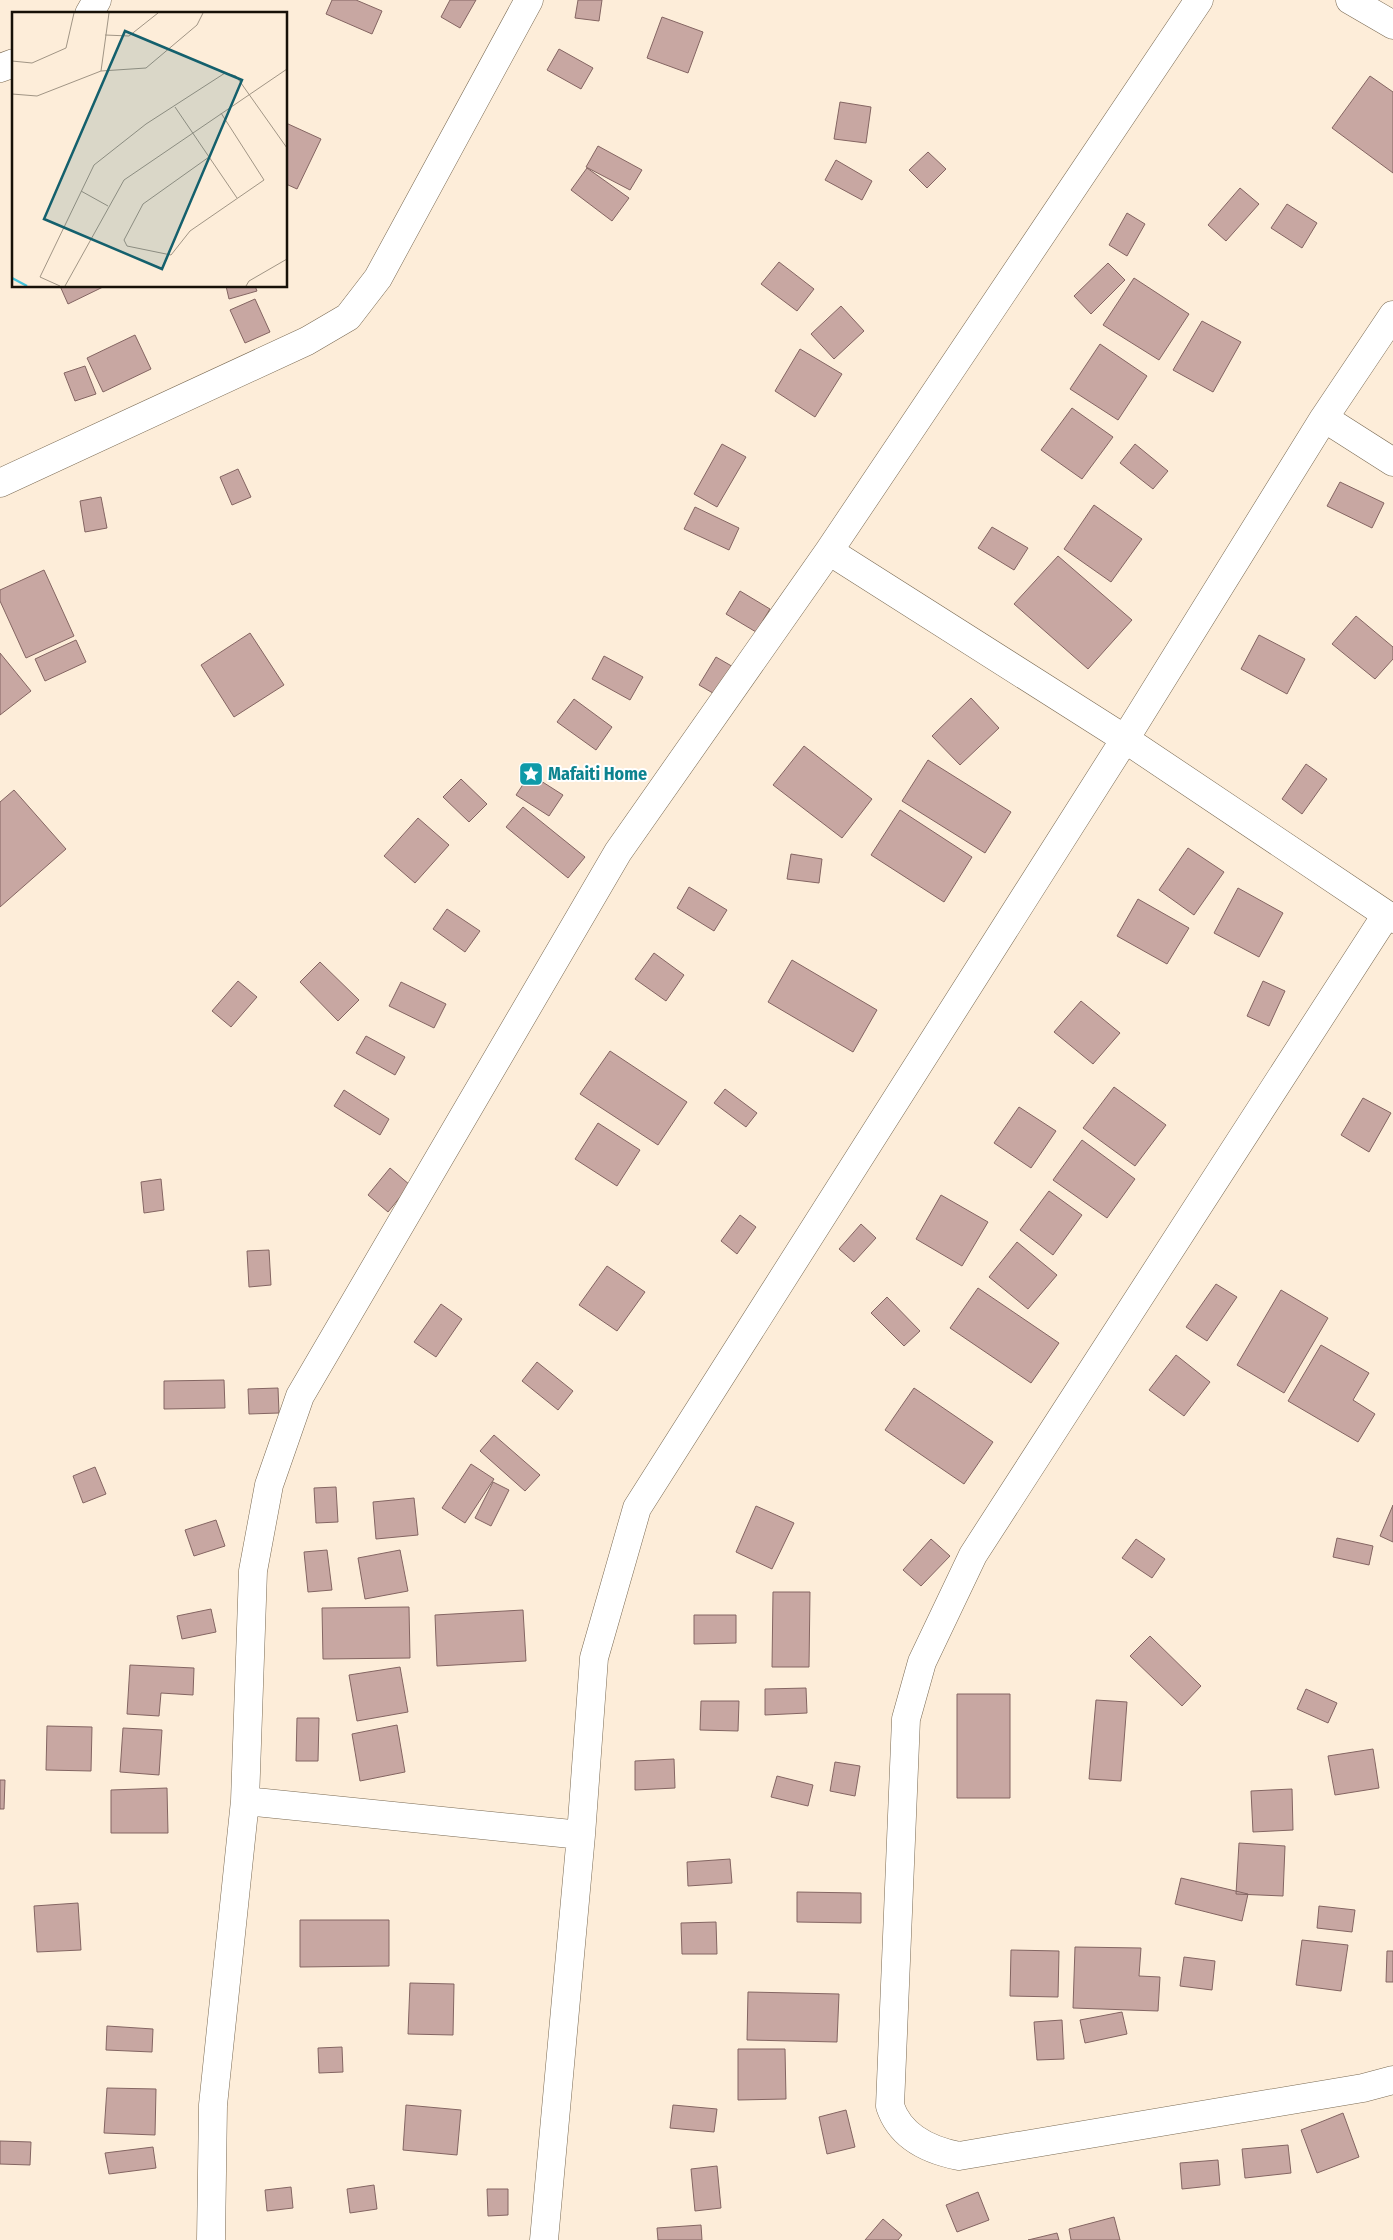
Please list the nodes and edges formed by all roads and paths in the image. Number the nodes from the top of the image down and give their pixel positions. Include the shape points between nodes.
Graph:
1 (97, 0) edge
2 (529, 0) edge
3 (1200, 0) edge
4 (1350, 0) edge
5 (90, 12) edge
6 (1393, 25) edge
7 (12, 64) edge
8 (0, 68) edge
9 (1393, 315) edge
10 (1324, 418) junction
11 (1393, 462) edge
12 (0, 483) edge
13 (829, 551) junction
14 (1125, 739) junction
15 (1389, 917) edge
16 (245, 1801) junction
17 (581, 1835) junction
18 (1393, 2080) edge
19 (211, 2240) edge
20 (544, 2240) edge

1 - 5 street
2 - 12 street via 378,278 348,317 307,341
3 - 13 street
4 - 6 street
7 - 8 street
9 - 10 street
10 - 11 street
10 - 14 street
13 - 14 street
13 - 16 street via 618,852 300,1396 270,1485 253,1571
14 - 15 street
14 - 17 street via 638,1508 594,1658
15 - 18 street via 973,1555 922,1662 906,1718 890,2106 906,2134 929,2147 959,2156 1364,2088
16 - 17 street
16 - 19 street via 213,2105
17 - 20 street

